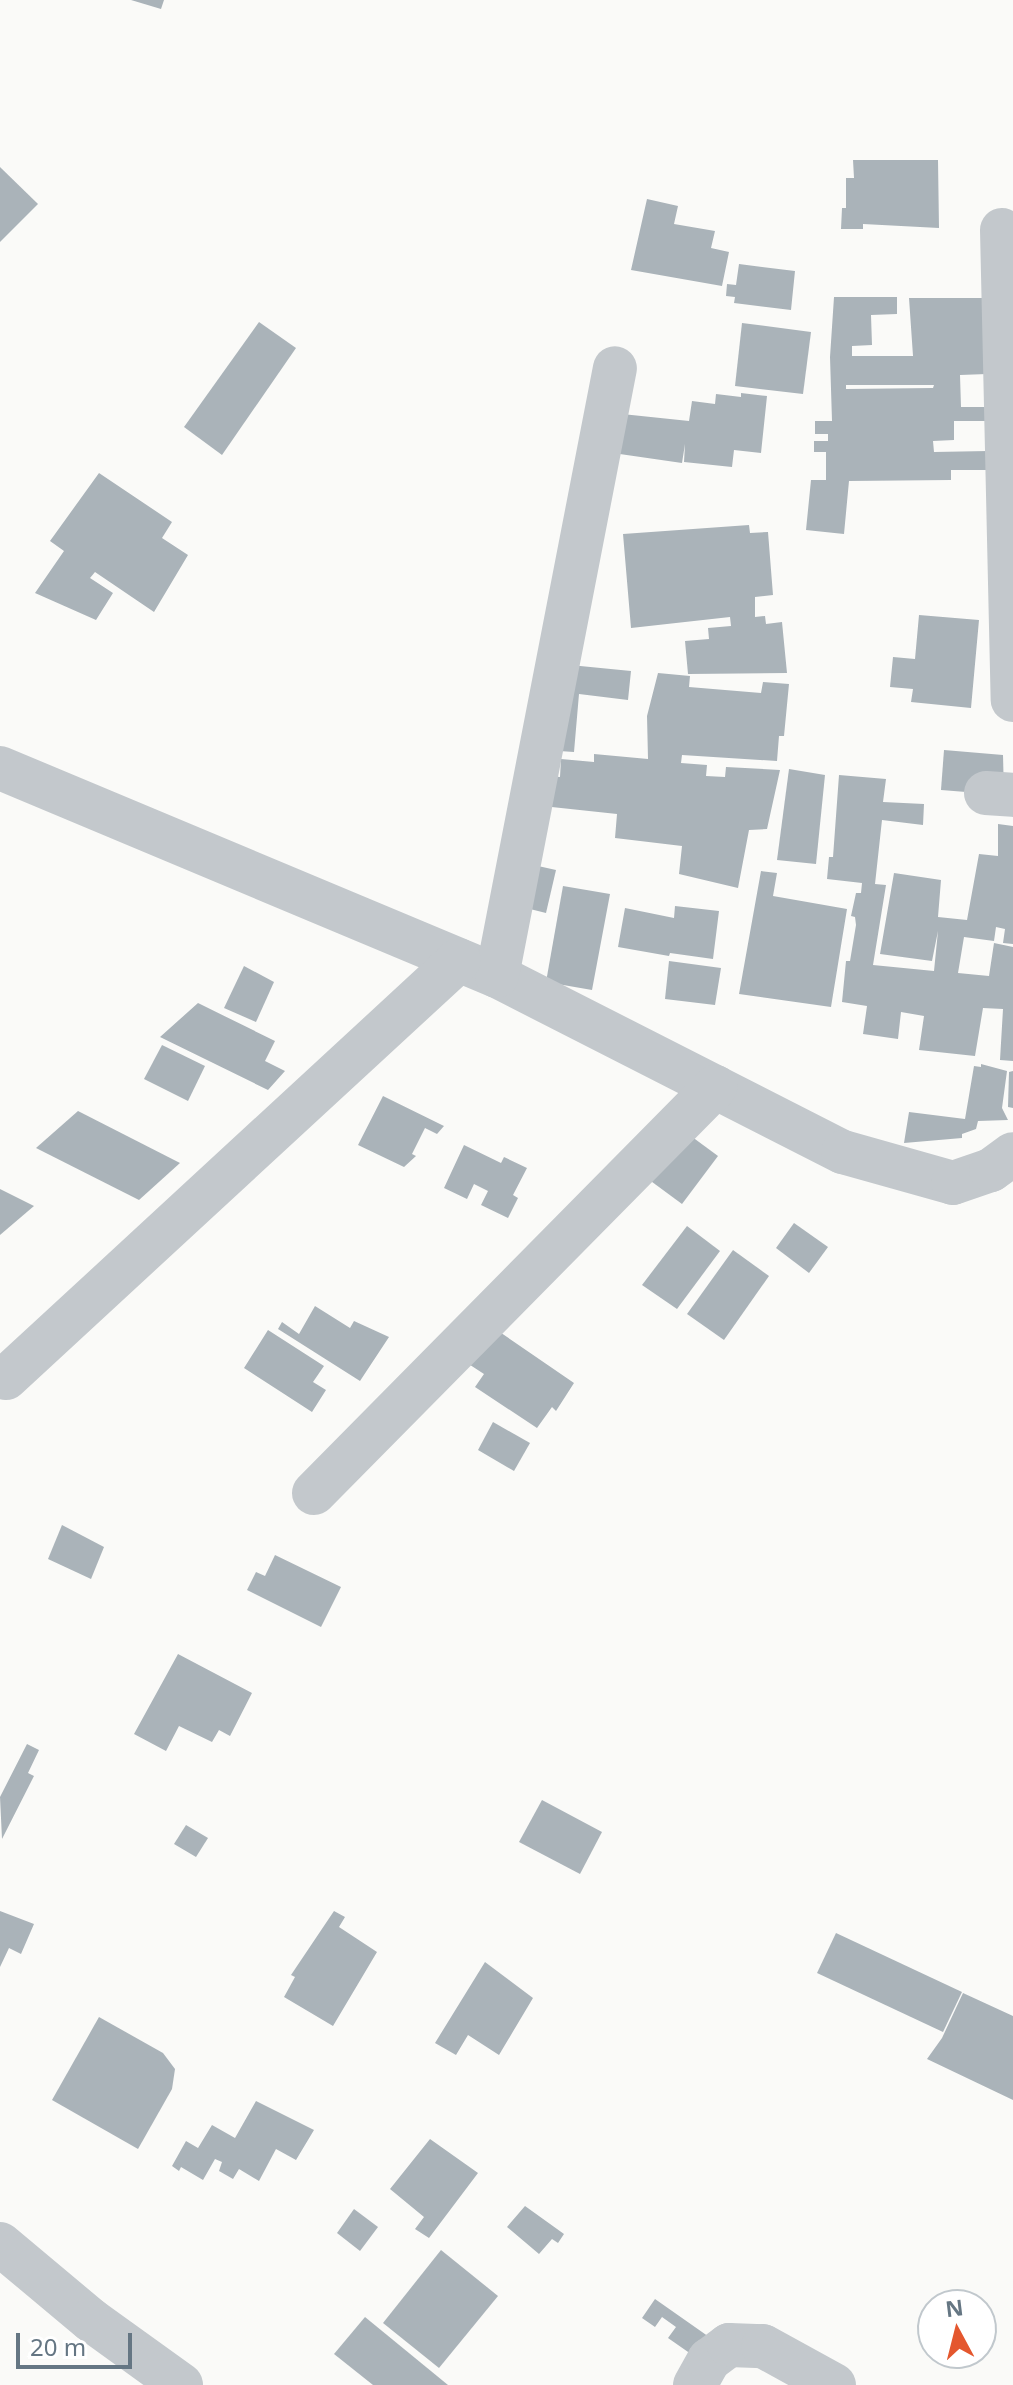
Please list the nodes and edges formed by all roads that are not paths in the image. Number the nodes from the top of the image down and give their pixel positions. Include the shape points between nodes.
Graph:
1 (1002, 230) dead end
2 (615, 368) dead end
3 (1013, 700) edge
4 (0, 768) edge
5 (478, 968) junction
6 (715, 1087) junction
7 (1013, 1154) edge
8 (6, 1378) dead end
9 (314, 1493) dead end
10 (0, 2244) edge
11 (181, 2385) edge
12 (695, 2385) edge
13 (834, 2385) edge

1 - 3 street
2 - 5 street
4 - 5 street
5 - 6 street
5 - 8 street
6 - 7 street via 843,1152 953,1183 991,1170
6 - 9 street
10 - 11 street via 91,2320
12 - 13 street via 709,2360 729,2345 763,2346

